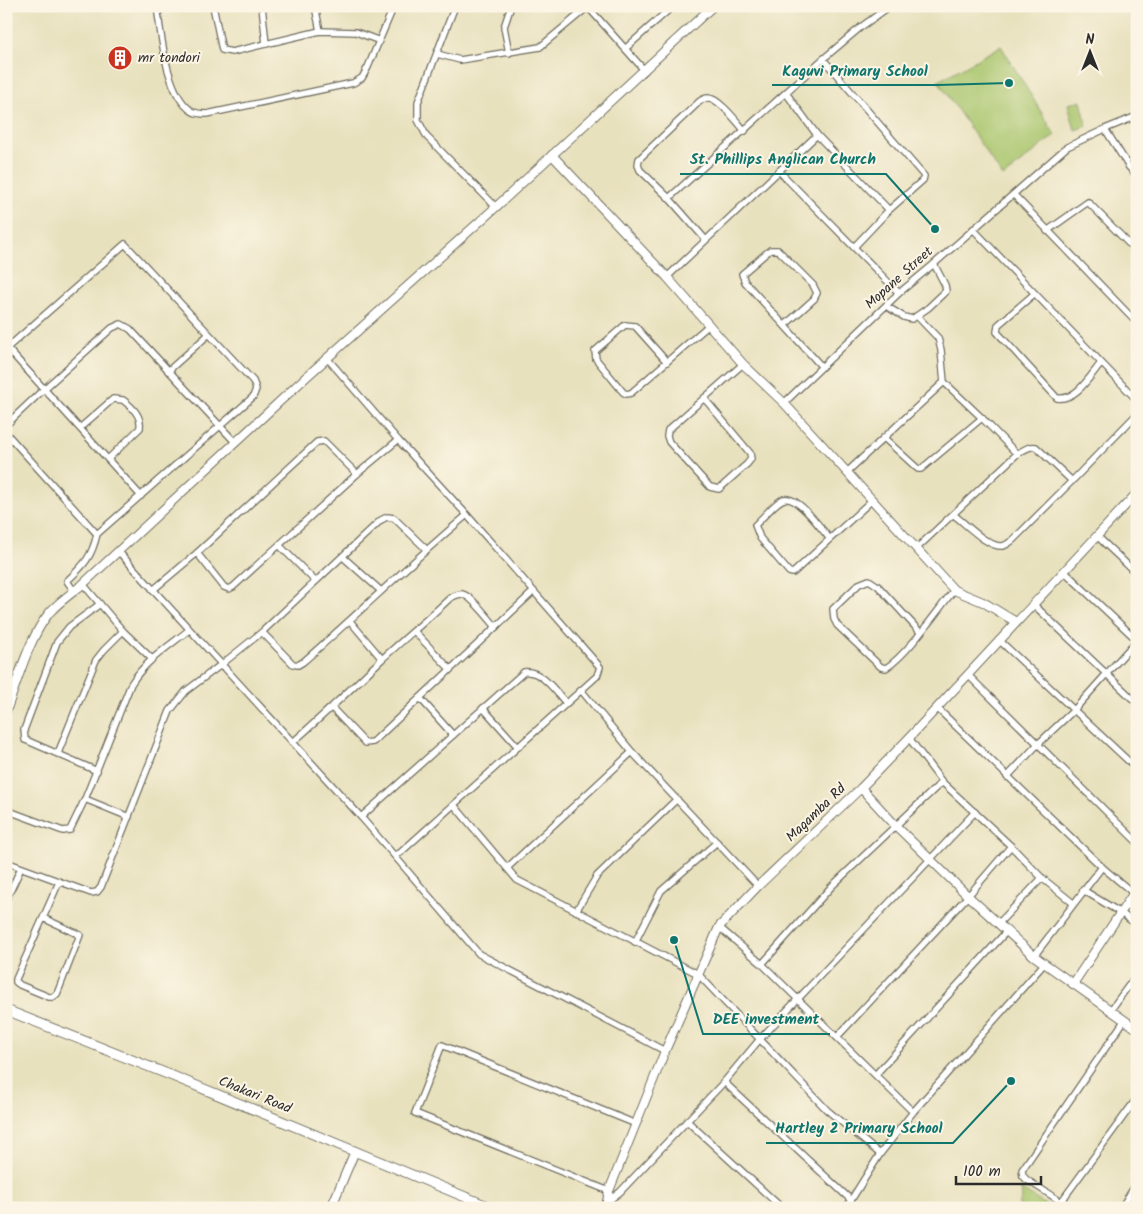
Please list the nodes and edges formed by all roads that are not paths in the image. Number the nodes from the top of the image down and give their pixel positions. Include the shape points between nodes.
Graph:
1 (157, 6) edge
2 (213, 6) edge
3 (262, 6) edge
4 (315, 6) edge
5 (394, 6) edge
6 (455, 6) edge
7 (511, 6) edge
8 (673, 6) edge
9 (713, 6) edge
10 (890, 6) edge
11 (588, 7) edge
12 (320, 31) junction
13 (380, 41) junction
14 (266, 44) junction
15 (626, 48) junction
16 (509, 53) junction
17 (437, 54) junction
18 (823, 59) junction
19 (645, 71) junction
20 (786, 93) junction
21 (1137, 116) edge
22 (1105, 129) junction
23 (745, 131) junction
24 (817, 136) junction
25 (552, 155) junction
26 (779, 171) junction
27 (1137, 176) edge
28 (1014, 194) junction
29 (669, 198) junction
30 (496, 207) junction
31 (889, 210) junction
32 (973, 229) junction
33 (1047, 231) junction
34 (706, 240) junction
35 (854, 247) junction
36 (1137, 252) edge
37 (934, 264) junction
38 (667, 277) junction
39 (899, 293) junction
40 (1034, 294) junction
41 (886, 306) junction
42 (917, 316) junction
43 (1137, 323) edge
44 (709, 325) junction
45 (784, 325) junction
46 (208, 335) junction
47 (7, 348) edge
48 (327, 358) junction
49 (667, 362) junction
50 (1100, 363) junction
51 (743, 364) junction
52 (821, 366) junction
53 (168, 371) junction
54 (944, 382) junction
55 (44, 389) junction
56 (704, 398) junction
57 (1137, 400) edge
58 (784, 403) junction
59 (1137, 414) edge
60 (982, 418) junction
61 (6, 425) edge
62 (220, 426) junction
63 (81, 428) junction
64 (6, 433) edge
65 (884, 438) junction
66 (398, 440) junction
67 (235, 442) junction
68 (1017, 454) junction
69 (108, 458) junction
70 (847, 472) junction
71 (357, 474) junction
72 (1072, 481) junction
73 (1137, 493) edge
74 (141, 496) junction
75 (871, 500) junction
76 (1134, 502) edge
77 (467, 514) junction
78 (954, 514) junction
79 (97, 534) junction
80 (1097, 536) junction
81 (830, 539) junction
82 (280, 546) junction
83 (917, 548) junction
84 (426, 549) junction
85 (118, 551) junction
86 (197, 553) junction
87 (343, 557) junction
88 (1065, 572) junction
89 (1137, 574) edge
90 (316, 581) junction
91 (83, 584) junction
92 (153, 590) junction
93 (954, 590) junction
94 (74, 591) junction
95 (381, 591) junction
96 (533, 592) junction
97 (100, 604) junction
98 (1033, 604) junction
99 (350, 621) junction
100 (1016, 622) junction
101 (496, 628) junction
102 (189, 630) junction
103 (124, 631) junction
104 (262, 632) junction
105 (415, 632) junction
106 (920, 632) junction
107 (1000, 640) junction
108 (1137, 640) edge
109 (382, 659) junction
110 (152, 660) junction
111 (222, 664) junction
112 (450, 669) junction
113 (1106, 674) junction
114 (968, 675) junction
115 (580, 690) junction
116 (420, 698) junction
117 (566, 703) junction
118 (1137, 703) edge
119 (332, 708) junction
120 (483, 708) junction
121 (936, 708) junction
122 (1074, 710) junction
123 (6, 711) edge
124 (453, 735) junction
125 (909, 738) junction
126 (293, 742) junction
127 (1038, 744) junction
128 (518, 747) junction
129 (632, 752) junction
130 (58, 753) junction
131 (1137, 769) edge
132 (97, 771) junction
133 (1007, 777) junction
134 (942, 782) junction
135 (861, 788) junction
136 (85, 799) junction
137 (677, 799) junction
138 (454, 805) junction
139 (6, 810) edge
140 (975, 812) junction
141 (130, 817) junction
142 (360, 817) junction
143 (896, 826) junction
144 (717, 842) junction
145 (1137, 842) edge
146 (1011, 846) junction
147 (395, 855) junction
148 (931, 860) junction
149 (6, 862) edge
150 (1102, 866) junction
151 (21, 868) junction
152 (506, 868) junction
153 (1042, 878) junction
154 (59, 882) junction
155 (758, 886) junction
156 (1083, 890) junction
157 (1135, 891) edge
158 (968, 896) junction
159 (6, 900) edge
160 (1073, 903) junction
161 (576, 911) junction
162 (1121, 913) junction
163 (43, 918) junction
164 (998, 924) junction
165 (1137, 925) edge
166 (719, 927) junction
167 (1007, 932) junction
168 (635, 942) junction
169 (1034, 956) junction
170 (762, 964) junction
171 (1044, 964) junction
172 (698, 974) junction
173 (1137, 974) edge
174 (1074, 984) junction
175 (798, 1000) junction
176 (6, 1010) edge
177 (1110, 1011) junction
178 (1124, 1020) junction
179 (1137, 1028) edge
180 (837, 1037) junction
181 (760, 1040) junction
182 (665, 1051) junction
183 (876, 1074) junction
184 (724, 1082) junction
185 (1137, 1098) edge
186 (913, 1112) junction
187 (687, 1122) junction
188 (636, 1124) junction
189 (355, 1151) junction
190 (880, 1154) junction
191 (1137, 1183) edge
192 (609, 1191) junction
193 (851, 1200) junction
194 (1061, 1202) junction
195 (605, 1205) edge
196 (331, 1208) edge
197 (492, 1208) edge
198 (782, 1208) edge
199 (846, 1208) edge
200 (1071, 1208) edge
201 (1121, 1208) edge

1 - 13 street via 170,74 178,96 193,112 207,114 353,83 362,78
2 - 14 street via 222,50 232,52
3 - 14 street
4 - 12 street
5 - 13 street
6 - 17 street
7 - 16 street via 504,27
8 - 15 street
9 - 19 street
10 - 18 street
11 - 15 street
11 - 16 street via 540,47
12 - 13 street via 356,32
12 - 14 street
15 - 19 street
16 - 17 street via 460,60
17 - 30 street via 418,102 418,120 427,137
18 - 20 street
18 - 31 street via 924,176
19 - 25 street
20 - 23 street
20 - 24 street
21 - 22 street, Mopane Street
22 - 27 street
22 - 28 street, Mopane Street via 1067,147
23 - 29 street
23 - 29 street via 718,102 711,98 700,101 639,159 640,170
24 - 26 street
24 - 31 street
25 - 30 street
25 - 38 street
26 - 34 street
26 - 35 street
28 - 32 street, Mopane Street
28 - 33 street
29 - 34 street
30 - 48 street
31 - 35 street
32 - 37 street, Mopane Street
32 - 40 street
33 - 36 street via 1088,202
33 - 43 street
34 - 38 street
35 - 39 street
37 - 39 street, Mopane Street
37 - 42 street via 946,291
38 - 44 street
39 - 41 street, Mopane Street
40 - 50 street
40 - 50 street via 998,325 997,332 1057,398 1072,396
41 - 42 street via 904,317 912,319
41 - 52 street, Mopane Street
42 - 54 street via 938,338
44 - 49 street
44 - 51 street
45 - 45 street via 744,282 742,274 770,250 778,250 817,293
45 - 52 street
46 - 47 street via 125,244
46 - 53 street
46 - 62 street via 256,389 254,397
47 - 55 street
48 - 66 street
48 - 67 street
49 - 49 street via 626,394 596,359 595,351 629,324 635,326
50 - 57 street
51 - 56 street
51 - 58 street
52 - 58 street, Mopane Street
53 - 55 street via 130,329 121,324 112,328
53 - 62 street
54 - 60 street
54 - 65 street
55 - 61 street
55 - 63 street
56 - 56 street via 668,430 667,436 710,487 720,489 747,464 750,452
58 - 70 street
59 - 72 street
60 - 65 street via 921,469
60 - 68 street
62 - 67 street
62 - 74 street
63 - 69 street
63 - 69 street via 113,400 123,400 137,414 140,428
64 - 79 street
65 - 70 street
66 - 71 street
66 - 77 street
67 - 85 street
68 - 72 street via 1036,447
68 - 78 street
69 - 74 street
70 - 75 street
71 - 82 street
71 - 86 street via 324,441 317,442
72 - 78 street via 1013,540 1001,546 984,539
73 - 76 street, Magamba Rd
74 - 79 street
75 - 81 street
75 - 83 street
76 - 80 street, Magamba Rd
77 - 84 street
77 - 96 street
78 - 83 street
79 - 94 street via 85,564 67,581
80 - 88 street, Magamba Rd
80 - 89 street
81 - 81 street via 793,573 760,538 755,525 783,499 790,498 798,502
82 - 86 street via 229,589
82 - 90 street
83 - 93 street
84 - 87 street via 394,518 387,517
84 - 95 street
85 - 91 street
85 - 92 street
86 - 92 street
87 - 90 street
87 - 95 street
88 - 98 street, Magamba Rd
88 - 108 street
90 - 104 street
91 - 94 street
91 - 97 street
92 - 102 street
93 - 100 street via 983,602
93 - 106 street
94 - 123 street via 42,623
95 - 99 street
96 - 101 street
96 - 115 street via 600,667 597,676
97 - 103 street
97 - 130 street via 69,627 57,642 24,730 25,740
98 - 100 street, Magamba Rd
98 - 113 street
99 - 104 street via 298,664 293,664
99 - 109 street
100 - 107 street, Magamba Rd
101 - 105 street via 469,597 462,594 450,598
101 - 112 street
102 - 110 street
102 - 111 street
103 - 110 street
103 - 130 street via 96,660
104 - 111 street
105 - 109 street
105 - 112 street
106 - 106 street via 893,663 886,668 881,667 837,625 833,609 859,584 868,580 878,586
107 - 114 street, Magamba Rd
107 - 122 street
108 - 113 street
109 - 119 street
110 - 132 street via 137,674 132,684
111 - 126 street
111 - 141 street via 186,691 170,711
112 - 116 street
113 - 118 street
113 - 122 street
114 - 121 street, Magamba Rd
114 - 127 street
115 - 117 street
115 - 129 street
116 - 119 street via 373,742 365,743
116 - 124 street
117 - 120 street via 540,676 530,671 524,672
117 - 128 street
119 - 126 street
120 - 124 street
120 - 128 street
121 - 125 street, Magamba Rd
121 - 133 street
122 - 127 street
122 - 131 street
124 - 142 street
125 - 134 street
125 - 135 street, Magamba Rd
126 - 142 street
127 - 133 street
127 - 145 street
128 - 138 street
129 - 137 street
129 - 152 street
130 - 132 street
132 - 136 street
133 - 150 street
134 - 140 street
134 - 143 street
135 - 143 street
135 - 155 street, Magamba Rd
136 - 139 street via 68,831
136 - 141 street
137 - 144 street
137 - 161 street via 597,876
138 - 147 street
138 - 152 street
140 - 146 street
140 - 148 street
141 - 154 street via 97,892
142 - 147 street
143 - 148 street
143 - 170 street via 832,886
144 - 155 street
144 - 168 street via 661,892
146 - 153 street
146 - 158 street
147 - 182 street via 479,954
148 - 158 street
148 - 175 street
149 - 151 street
150 - 156 street
150 - 157 street
151 - 154 street
151 - 159 street
152 - 161 street via 517,880
153 - 160 street
153 - 164 street
154 - 163 street
155 - 166 street, Magamba Rd
156 - 160 street
156 - 162 street
157 - 162 street
158 - 164 street
158 - 180 street
160 - 169 street
161 - 168 street
162 - 165 street
162 - 174 street
163 - 163 street via 16,982 49,998 57,994 80,935
164 - 167 street
166 - 170 street
166 - 172 street, Magamba Rd
167 - 169 street
167 - 183 street
168 - 172 street
169 - 171 street
170 - 175 street
171 - 174 street
171 - 186 street
172 - 181 street
172 - 182 street, Magamba Rd
173 - 177 street
174 - 177 street
175 - 180 street
175 - 181 street
176 - 189 main road, Chakari Road
177 - 178 street
178 - 179 street
178 - 194 street via 1022,1170 1023,1176
180 - 183 street
181 - 184 street
181 - 190 street via 827,1110
182 - 188 street, Magamba Rd
183 - 186 street
184 - 187 street
184 - 193 street
185 - 194 street
186 - 190 street
187 - 195 street
187 - 198 street
188 - 192 street, Magamba Rd
188 - 192 street via 442,1045 415,1113
189 - 196 street
189 - 197 main road, Chakari Road
190 - 193 street
191 - 201 street
192 - 195 street, Magamba Rd
193 - 199 street
194 - 200 street

